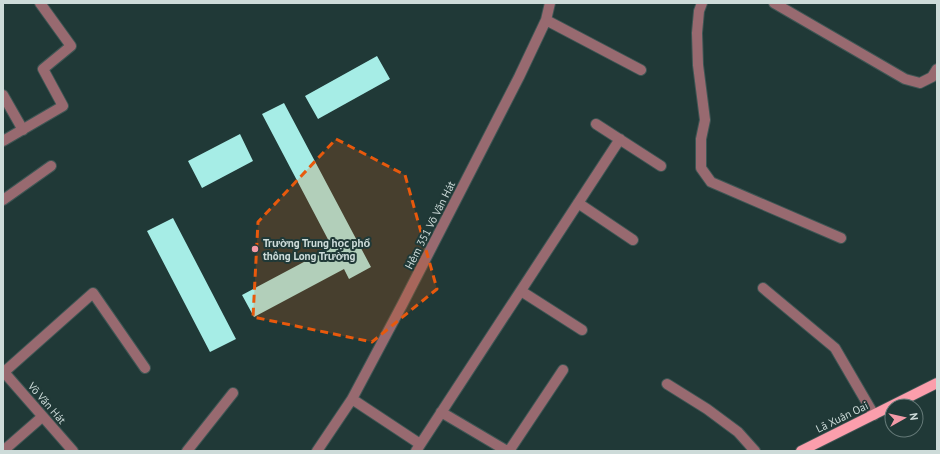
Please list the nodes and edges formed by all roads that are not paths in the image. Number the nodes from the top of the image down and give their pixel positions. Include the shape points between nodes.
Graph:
1 (40, 3) edge
2 (550, 3) edge
3 (702, 3) edge
4 (774, 3) edge
5 (546, 20) junction
6 (937, 69) edge
7 (641, 70) dead end
8 (3, 94) edge
9 (596, 124) dead end
10 (23, 130) junction
11 (620, 139) junction
12 (3, 141) edge
13 (51, 166) dead end
14 (661, 166) dead end
15 (3, 200) edge
16 (578, 203) junction
17 (841, 238) dead end
18 (633, 240) dead end
19 (763, 288) dead end
20 (521, 290) junction
21 (582, 330) dead end
22 (145, 368) dead end
23 (563, 370) dead end
24 (3, 372) edge
25 (937, 383) edge
26 (667, 384) dead end
27 (233, 393) dead end
28 (352, 399) junction
29 (441, 412) junction
30 (874, 415) junction
31 (42, 417) junction
32 (418, 448) edge
33 (3, 451) edge
34 (73, 451) edge
35 (187, 451) edge
36 (317, 451) edge
37 (508, 451) edge
38 (755, 451) edge
39 (801, 451) edge

1 - 10 street via 71,46 43,69 63,106
2 - 5 street, Hẻm 351 Võ Văn Hát
3 - 17 street via 697,33 705,120 701,138 701,168 711,182
4 - 6 street via 906,79 920,83 932,77
5 - 7 street
5 - 28 street, Hẻm 351 Võ Văn Hát via 516,84
8 - 10 street
9 - 11 street
10 - 12 street
11 - 14 street
11 - 16 street
13 - 15 street
16 - 18 street
16 - 20 street
19 - 30 street via 835,348
20 - 21 street
20 - 29 street
22 - 24 street via 92,293
23 - 37 street
24 - 31 street, Võ Văn Hát
25 - 30 main road, Lã Xuân Oai
26 - 38 street via 707,408 738,432
27 - 35 street
28 - 32 street
28 - 36 street, Hẻm 351 Võ Văn Hát
29 - 32 street
29 - 37 street
30 - 39 main road, Lã Xuân Oai
31 - 33 street
31 - 34 street, Võ Văn Hát

